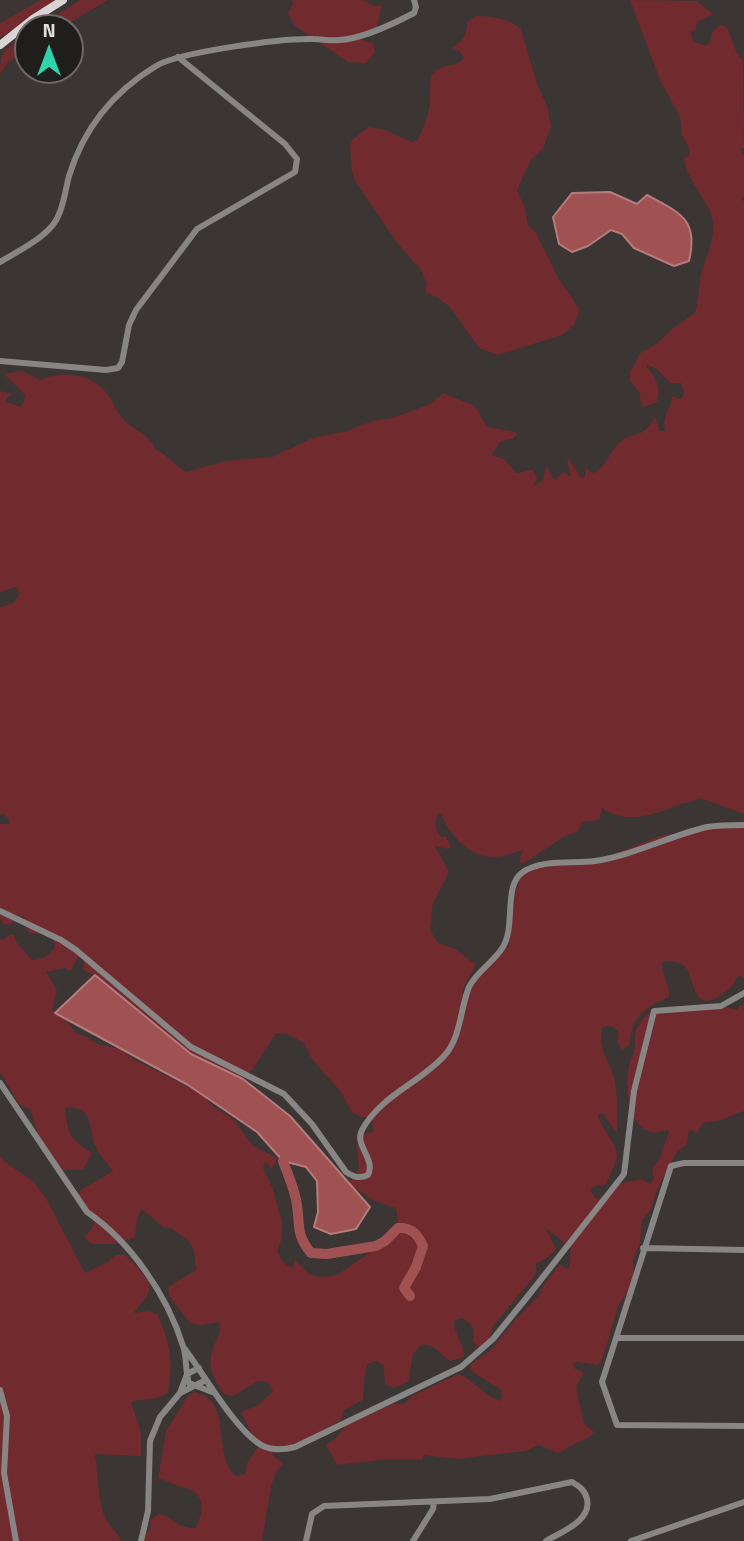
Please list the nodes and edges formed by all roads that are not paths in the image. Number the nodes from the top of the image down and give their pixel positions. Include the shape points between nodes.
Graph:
1 (63, 0) edge
2 (414, 0) edge
3 (0, 45) edge
4 (178, 57) junction
5 (0, 262) edge
6 (0, 360) edge
7 (744, 825) edge
8 (0, 911) edge
9 (744, 993) edge
10 (0, 1083) edge
11 (744, 1163) edge
12 (643, 1248) junction
13 (744, 1250) edge
14 (616, 1338) junction
15 (744, 1338) edge
16 (185, 1349) junction
17 (199, 1368) junction
18 (187, 1374) junction
19 (206, 1380) junction
20 (196, 1386) junction
21 (0, 1390) edge
22 (212, 1392) junction
23 (180, 1393) junction
24 (744, 1426) edge
25 (434, 1502) junction
26 (744, 1502) edge
27 (16, 1541) edge
28 (141, 1541) edge
29 (306, 1541) edge
30 (413, 1541) edge
31 (546, 1541) edge
32 (631, 1541) edge

1 - 3 main road
2 - 4 street via 414,13 356,37 291,40
4 - 5 street via 159,64 99,114 78,149 56,220
4 - 6 street via 285,144 297,159 295,172 197,229 136,310 118,368
7 - 8 street via 708,827 630,853 547,864 521,873 513,884 508,938 470,986 446,1055 390,1098 361,1131 360,1142 371,1168 369,1175 360,1178 346,1172 284,1094 191,1047 76,950
9 - 22 street via 721,1006 654,1011 634,1091 624,1174 492,1339 461,1367 285,1450 258,1443
10 - 16 street via 87,1212 128,1248 160,1297
11 - 12 street via 671,1166
12 - 13 street
12 - 14 street
14 - 15 street
14 - 24 street via 602,1381 617,1425
16 - 17 street
16 - 18 street
17 - 18 street
17 - 19 street
18 - 20 street
18 - 23 street
19 - 20 street
19 - 22 street
20 - 22 street
20 - 23 street
21 - 27 street via 7,1416 4,1473
23 - 28 street via 160,1417 150,1441 148,1511
25 - 29 street via 321,1507 310,1518
25 - 30 street
25 - 31 street via 490,1499 575,1483 586,1494 586,1513
26 - 32 street

